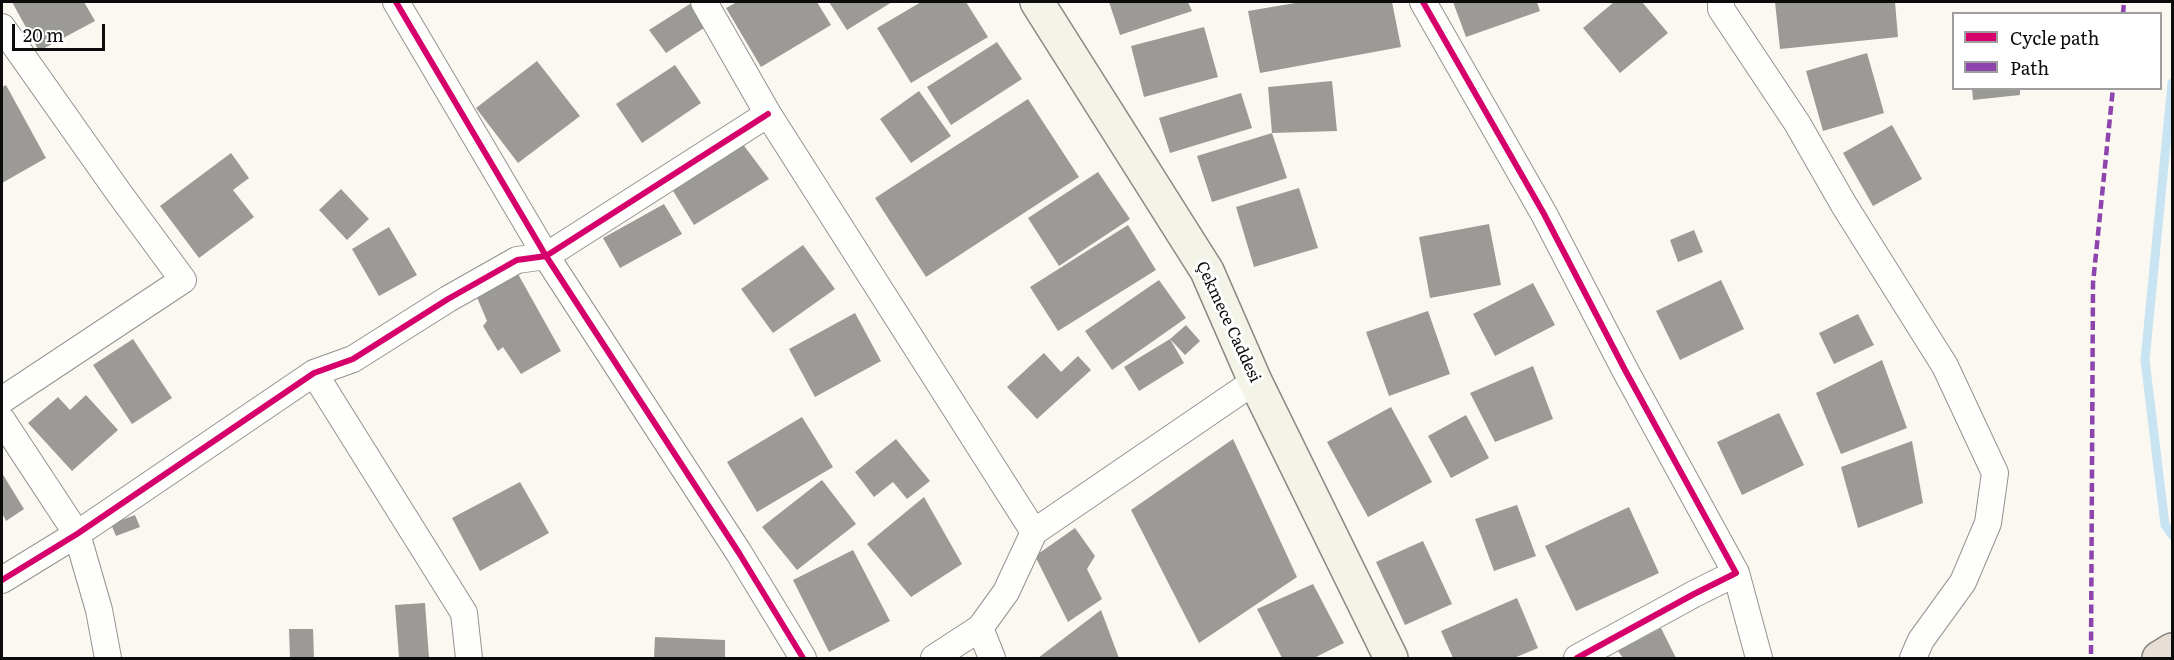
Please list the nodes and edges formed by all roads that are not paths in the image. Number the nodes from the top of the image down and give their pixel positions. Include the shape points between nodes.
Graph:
1 (396, 2) edge
2 (704, 2) edge
3 (1037, 2) edge
4 (1423, 2) edge
5 (1718, 4) edge
6 (2, 27) edge
7 (768, 114) junction
8 (546, 256) junction
9 (314, 373) junction
10 (1255, 381) junction
11 (2, 400) edge
12 (2, 420) edge
13 (1034, 532) junction
14 (77, 534) junction
15 (1736, 573) junction
16 (2, 580) edge
17 (980, 628) junction
18 (2172, 650) edge
19 (108, 658) edge
20 (469, 658) edge
21 (803, 658) edge
22 (934, 658) edge
23 (992, 658) edge
24 (1391, 658) edge
25 (1577, 658) edge
26 (1759, 658) edge
27 (1913, 658) edge
28 (2159, 658) edge

1 - 8 street
2 - 7 street
3 - 10 main road, Çekmece Caddesi via 1207,271
4 - 15 street via 1544,214
5 - 27 street via 1797,123 1945,366 1995,473 1988,523 1963,582 1921,640
6 - 11 street via 183,280
7 - 8 street
7 - 13 street
8 - 9 street via 516,260 353,359
8 - 21 street
9 - 14 street
9 - 20 street via 464,613
10 - 13 street
10 - 24 main road, Çekmece Caddesi
12 - 14 street
13 - 17 street via 1006,592
14 - 16 street
14 - 19 street
15 - 25 street
15 - 26 street
17 - 22 street
17 - 23 street
18 - 28 highway

